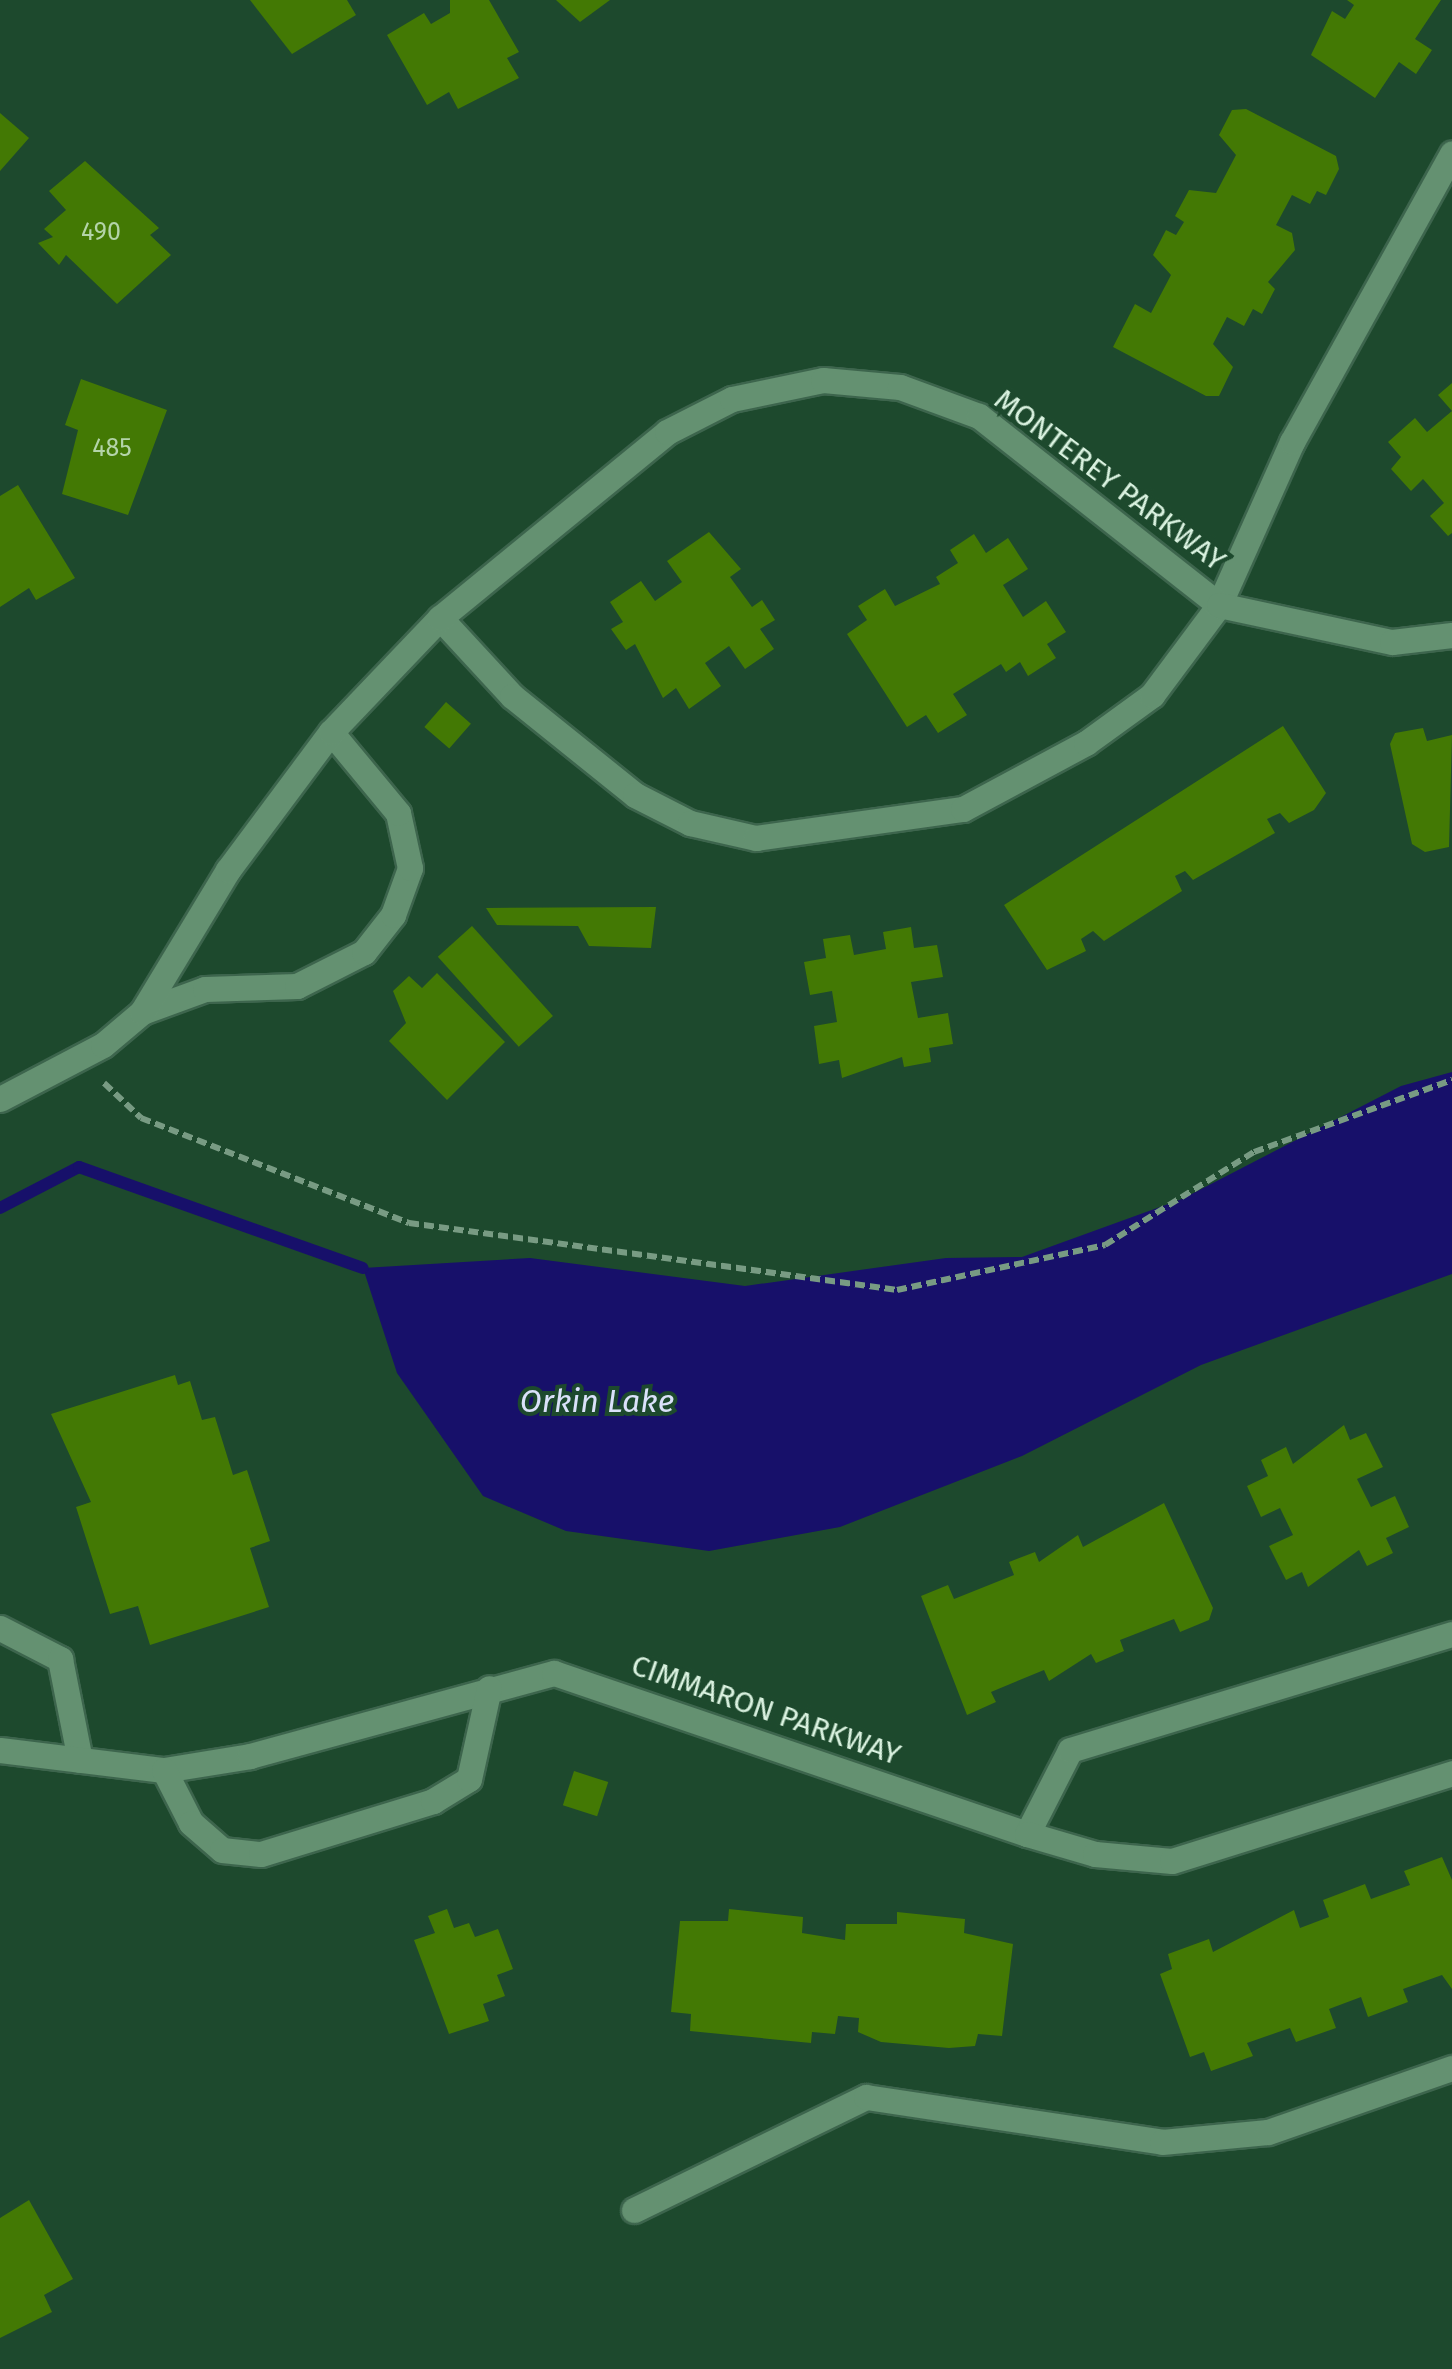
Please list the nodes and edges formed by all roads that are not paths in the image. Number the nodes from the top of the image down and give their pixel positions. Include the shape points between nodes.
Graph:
1 (1452, 153) edge
2 (1220, 605) junction
3 (440, 618) junction
4 (1452, 636) edge
5 (331, 732) junction
6 (142, 1012) junction
7 (0, 1099) edge
8 (0, 1628) edge
9 (1452, 1634) edge
10 (489, 1688) junction
11 (0, 1750) edge
12 (80, 1760) junction
13 (164, 1770) junction
14 (1452, 1773) edge
15 (1027, 1834) junction
16 (1452, 2068) edge
17 (634, 2210) dead end

1 - 2 street, MONTEREY PARKWAY via 1292,442
2 - 3 street, MONTEREY PARKWAY via 978,416 900,387 823,380 732,399 667,432
2 - 3 street, MONTEREY PARKWAY via 1152,695 1086,743 963,809 756,838 690,823 635,795 512,696
2 - 4 street, MONTEREY PARKWAY via 1392,642
3 - 5 street, MONTEREY PARKWAY
5 - 6 street, MONTEREY PARKWAY via 228,870
5 - 6 street, MONTEREY PARKWAY via 398,812 410,868 392,916 364,952 298,986 205,989
6 - 7 street, MONTEREY PARKWAY via 78,1058
8 - 12 street via 60,1659
9 - 15 street via 1070,1750
10 - 13 street, CIMMARON PARKWAY via 250,1756
10 - 13 street via 469,1778 433,1801 261,1854 222,1850 191,1823
10 - 15 street, CIMMARON PARKWAY via 554,1673
11 - 12 street, CIMMARON PARKWAY
12 - 13 street, CIMMARON PARKWAY
14 - 15 street, CIMMARON PARKWAY via 1172,1861 1095,1854
16 - 17 street via 1268,2132 1162,2142 866,2097

